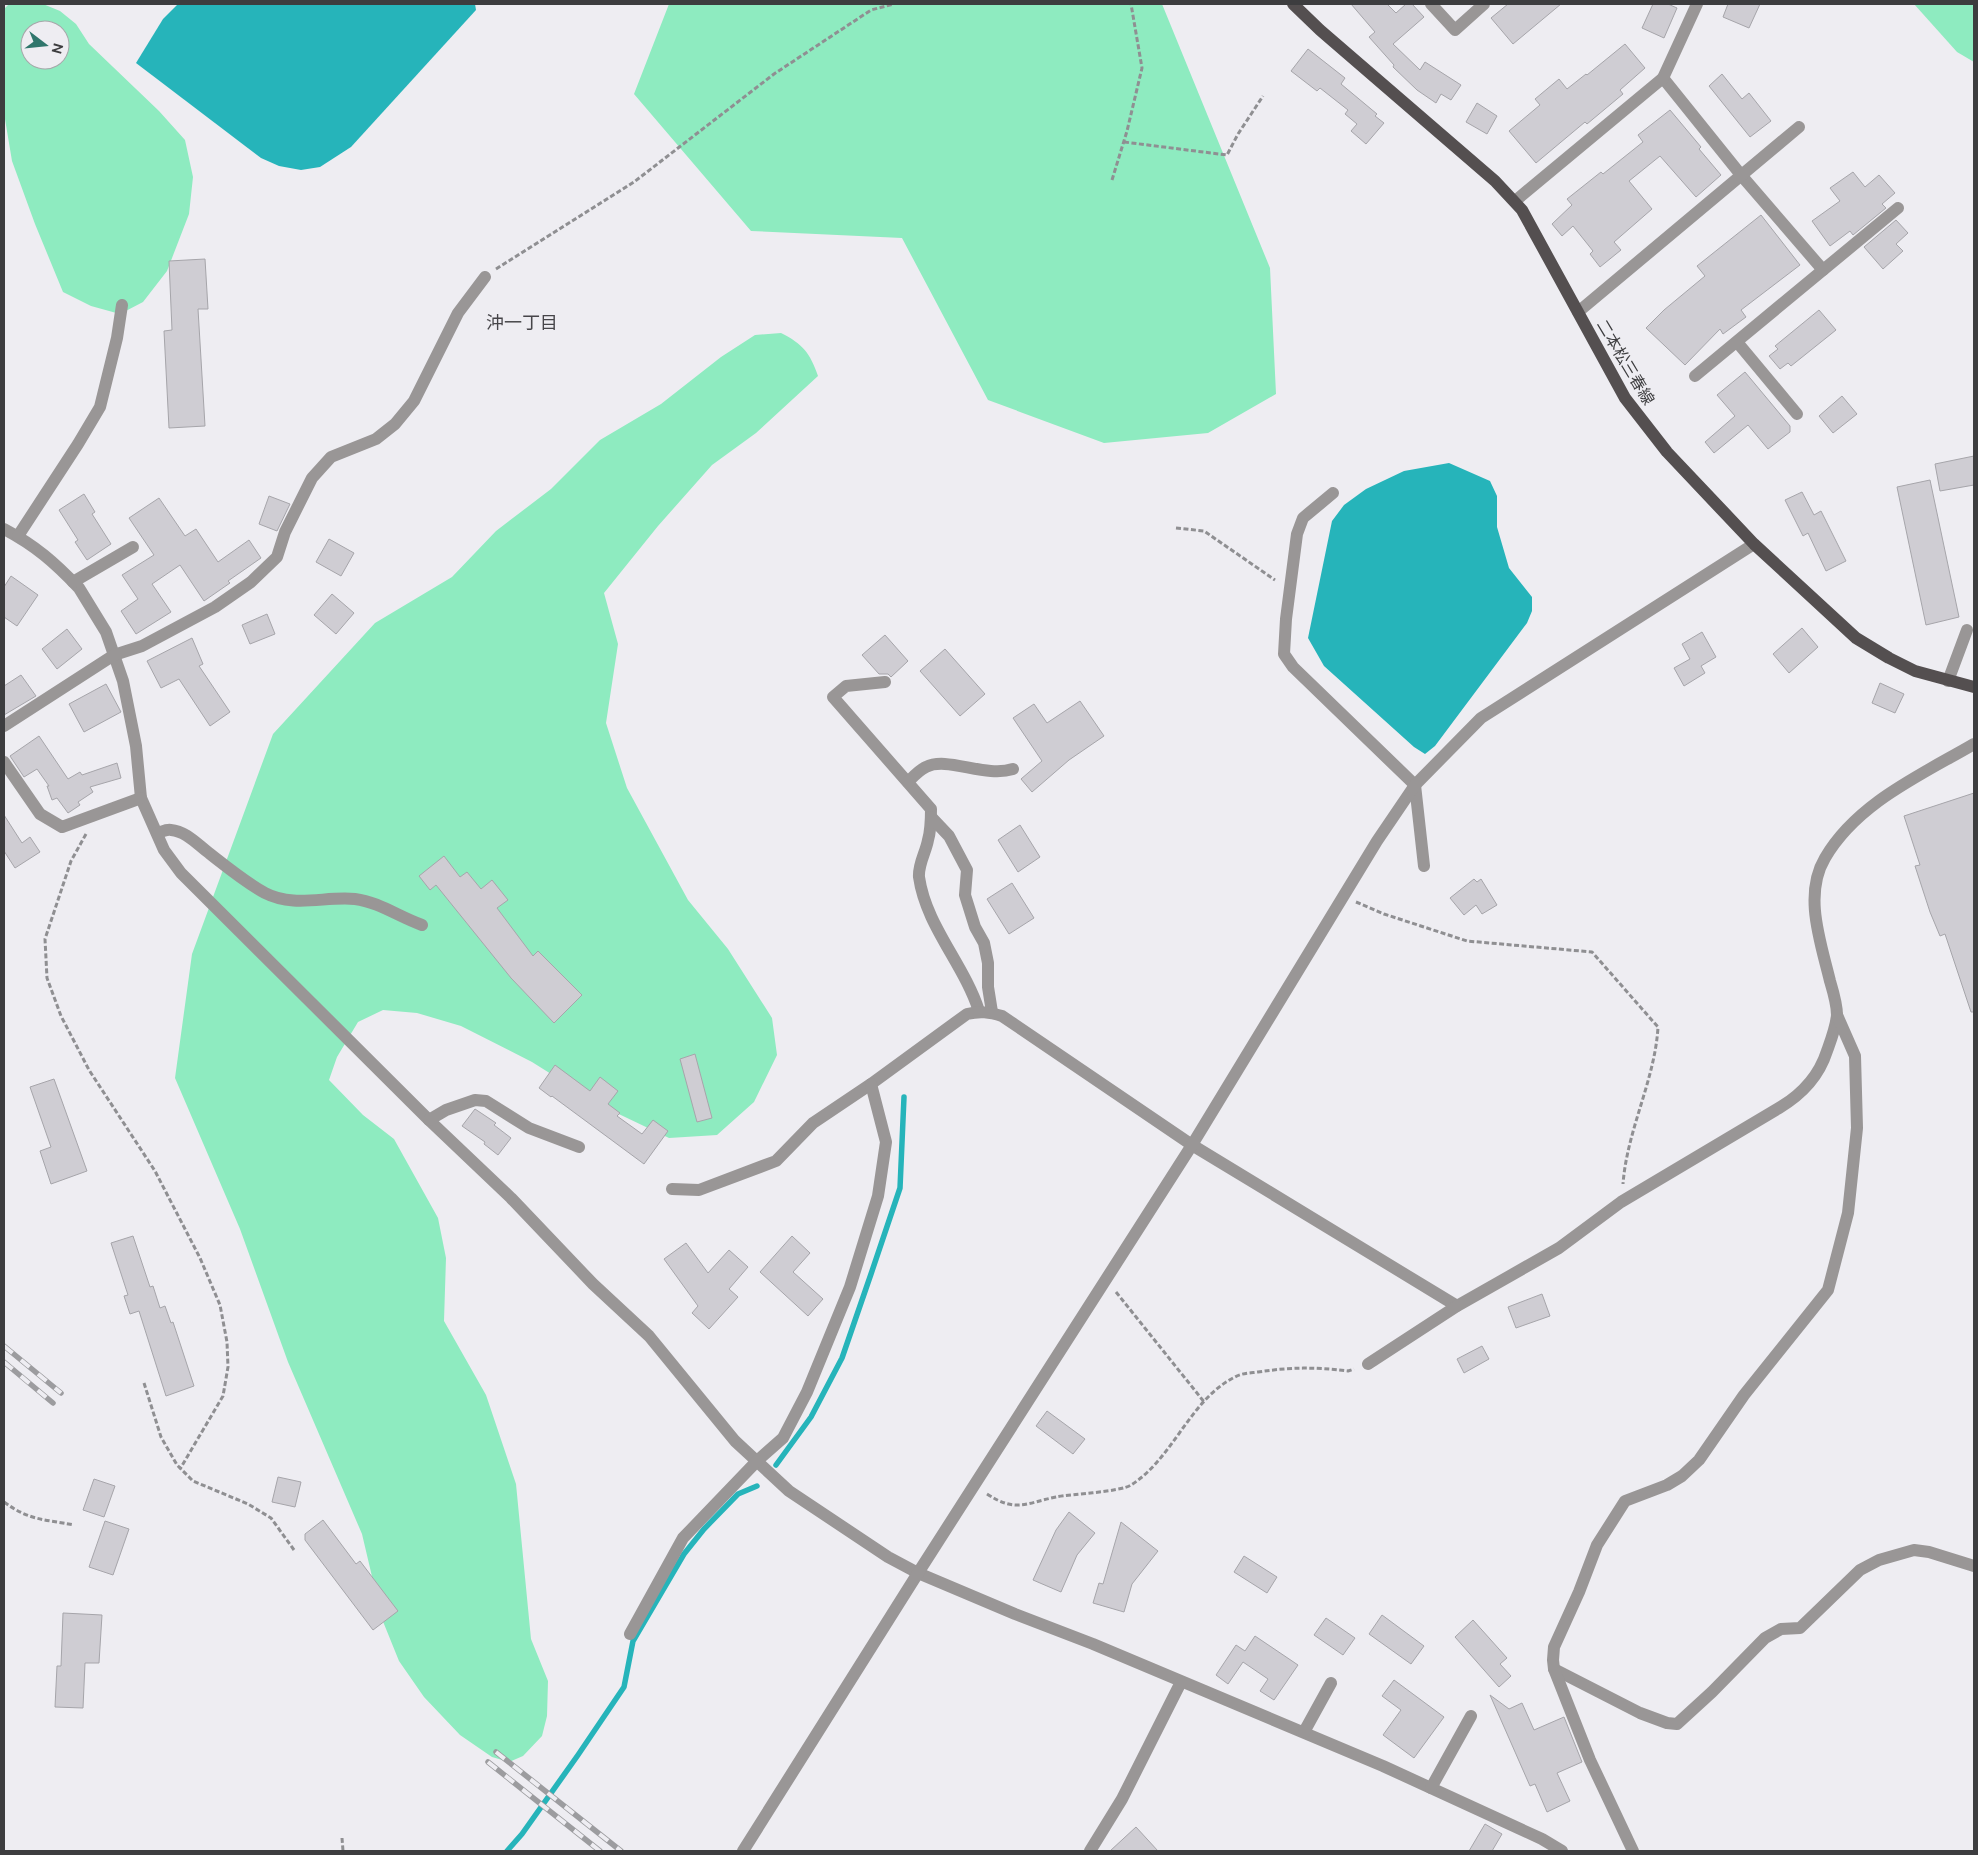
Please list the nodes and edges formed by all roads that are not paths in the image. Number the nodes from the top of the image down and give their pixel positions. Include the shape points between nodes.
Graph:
1 (1293, 4) edge
2 (1431, 4) edge
3 (1484, 4) edge
4 (1697, 4) edge
5 (1664, 78) junction
6 (1799, 127) dead end
7 (1741, 175) junction
8 (1515, 201) junction
9 (1898, 208) dead end
10 (1823, 270) junction
11 (485, 277) road end
12 (122, 306) dead end
13 (1578, 312) junction
14 (1736, 342) junction
15 (1695, 376) dead end
16 (1797, 414) dead end
17 (1333, 493) dead end
18 (4, 529) edge
19 (18, 536) junction
20 (1754, 544) junction
21 (132, 547) dead end
22 (73, 582) junction
23 (1967, 630) dead end
24 (114, 654) junction
25 (1948, 681) junction
26 (885, 682) dead end
27 (1974, 687) edge
28 (4, 726) edge
29 (1974, 744) edge
30 (4, 762) edge
31 (1013, 769) dead end
32 (908, 782) junction
33 (1415, 785) junction
34 (141, 798) junction
35 (931, 817) junction
36 (157, 833) junction
37 (1424, 866) dead end
38 (422, 924) dead end
39 (985, 1012) junction
40 (1837, 1015) junction
41 (872, 1084) junction
42 (429, 1120) junction
43 (1192, 1145) junction
44 (579, 1147) dead end
45 (672, 1190) dead end
46 (1457, 1306) junction
47 (1368, 1364) road end
48 (757, 1461) junction
49 (1974, 1566) edge
50 (918, 1572) junction
51 (630, 1634) dead end
52 (1554, 1669) junction
53 (1181, 1682) junction
54 (1331, 1683) dead end
55 (1471, 1716) dead end
56 (1304, 1732) junction
57 (1431, 1788) junction
58 (743, 1851) edge
59 (1090, 1851) edge
60 (1562, 1851) edge
61 (1634, 1851) edge

1 - 8 main road, 二本松三春線
2 - 3 street via 1455,30
4 - 5 street
5 - 7 street
5 - 8 street
6 - 7 street
7 - 10 street
7 - 13 street
8 - 13 main road, 二本松三春線
9 - 10 street
10 - 14 street
11 - 24 street via 458,313 414,401 395,424 376,440 331,457 312,478 285,532 277,557 252,582 215,607 142,646
12 - 19 street via 100,407
13 - 20 main road, 二本松三春線 via 1625,398 1666,452
14 - 15 street
14 - 16 street
17 - 33 street via 1303,518 1296,534 1284,654 1293,667
18 - 19 street
19 - 22 street via 44,553
20 - 25 main road, 二本松三春線 via 1856,638 1914,671
20 - 33 street via 1481,718
21 - 22 street
22 - 24 street via 106,632
23 - 25 street
24 - 28 street
24 - 34 street via 136,746
25 - 27 main road, 二本松三春線
26 - 32 street via 846,686 833,697
29 - 40 street via 1890,793 1856,821 1824,859 1815,891 1815,909
30 - 34 street via 40,814 62,827
31 - 32 street via 992,772 939,763 925,767
32 - 35 street via 931,809
33 - 37 street
33 - 43 street via 1377,841
34 - 36 street
35 - 39 street via 949,836 967,870 965,895 984,943 988,963
35 - 39 street via 919,874 924,898
36 - 38 street via 170,829 184,833 267,894 298,901 356,899
36 - 42 street via 164,850 181,873
39 - 41 street via 966,1014
39 - 43 street via 1002,1016
40 - 46 street via 1824,1061 1815,1076 1792,1100 1621,1202 1559,1248
40 - 52 street via 1855,1056 1857,1128 1848,1213 1828,1290 1744,1395 1698,1460 1667,1485 1624,1501 1597,1544 1554,1647
41 - 45 street via 813,1123 776,1161 699,1190
41 - 48 street via 886,1142 876,1205 850,1287 807,1392 782,1438
42 - 44 street via 475,1100 486,1101 529,1128
42 - 48 street via 649,1336 735,1441
43 - 46 street
43 - 50 street
46 - 47 street
48 - 50 street via 789,1491 888,1557
48 - 51 street via 683,1538
49 - 52 street via 1914,1550 1879,1560 1860,1570 1800,1628 1781,1629 1766,1638 1677,1724 1640,1713
50 - 53 street
50 - 58 street
52 - 61 street via 1590,1760
53 - 56 street
53 - 59 street via 1122,1799
54 - 56 street
55 - 57 street
56 - 57 street
57 - 60 street

